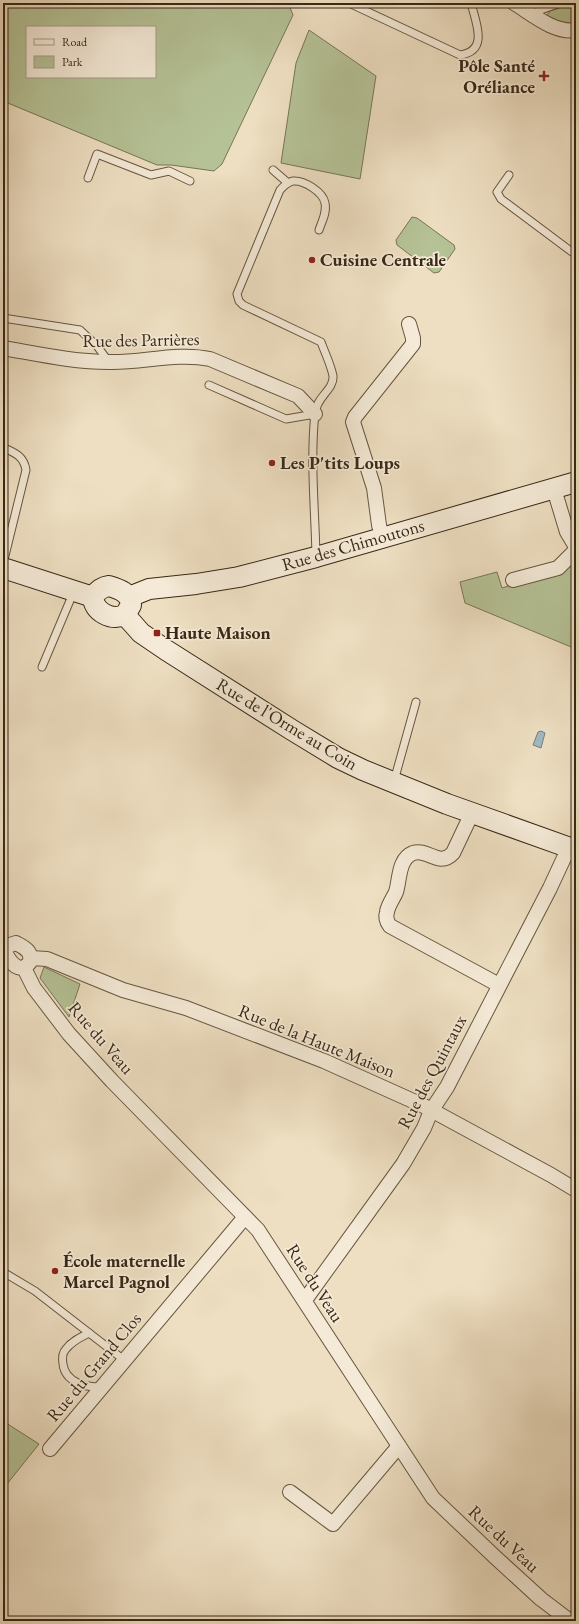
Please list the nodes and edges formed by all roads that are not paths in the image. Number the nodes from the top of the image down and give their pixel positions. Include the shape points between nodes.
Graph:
1 (349, 3) edge
2 (471, 3) edge
3 (514, 3) edge
4 (560, 3) edge
5 (535, 16) junction
6 (576, 30) edge
7 (274, 170) dead end
8 (509, 175) dead end
9 (88, 178) dead end
10 (190, 181) dead end
11 (288, 183) junction
12 (319, 230) dead end
13 (576, 252) edge
14 (3, 318) edge
15 (410, 324) dead end
16 (3, 348) edge
17 (109, 362) junction
18 (209, 385) dead end
19 (314, 414) junction
20 (4, 448) dead end
21 (576, 482) edge
22 (554, 489) junction
23 (382, 537) junction
24 (576, 549) edge
25 (316, 557) junction
26 (3, 564) edge
27 (3, 568) edge
28 (513, 580) dead end
29 (84, 594) junction
30 (127, 606) junction
31 (42, 667) dead end
32 (416, 702) dead end
33 (393, 783) junction
34 (472, 813) junction
35 (572, 849) edge
36 (5, 945) edge
37 (28, 963) junction
38 (499, 985) junction
39 (431, 1111) junction
40 (576, 1190) edge
41 (246, 1217) junction
42 (3, 1272) edge
43 (305, 1300) junction
44 (91, 1335) junction
45 (124, 1360) junction
46 (104, 1385) junction
47 (399, 1446) junction
48 (50, 1450) dead end
49 (290, 1492) dead end
50 (570, 1621) edge

1 - 2 lane via 460,55 469,53 479,38
3 - 5 street
4 - 5 lane via 538,10
5 - 6 street via 558,28
7 - 11 lane
8 - 13 lane via 497,192 501,199 572,252
9 - 10 lane via 97,154 151,175 169,171
11 - 12 lane via 295,181 305,184 321,195 326,213
11 - 19 lane via 280,190 237,294 243,305 321,342 333,377 331,386 316,403
14 - 17 lane via 80,330
15 - 23 street via 412,344 354,422 374,488
16 - 17 street, Rue des Parrières via 86,362
17 - 19 street, Rue des Parrières via 197,356 210,359 298,396
18 - 19 lane via 286,419
19 - 25 lane
20 - 26 lane via 16,453 25,464 26,470
21 - 22 main road, Rue des Chimoutons
22 - 23 main road, Rue des Chimoutons
22 - 24 street via 567,532
23 - 25 main road, Rue des Chimoutons
24 - 28 street via 558,568
25 - 30 main road, Rue des Chimoutons via 239,577 149,589
27 - 29 main road
29 - 30 main road, Rue de l'Orme au Coin via 109,586 122,591
29 - 30 main road via 96,609 116,618
29 - 31 lane
30 - 33 main road, Rue de l'Orme au Coin via 147,637 338,758
32 - 33 lane
33 - 34 main road, Rue de l'Orme au Coin
34 - 35 main road, Rue de l'Orme au Coin
34 - 38 street via 454,853 448,859 419,853 413,853 407,858 401,866 396,892 386,912 386,920 390,926
35 - 38 street, Rue des Quintaux
36 - 37 street, Rue du Veau via 16,943 27,949
36 - 37 street, Rue du Veau via 7,958 14,966 21,969
37 - 39 street, Rue de la Haute Maison via 47,959 122,990 186,1008 310,1055
37 - 41 street, Rue du Veau via 34,988 69,1034
38 - 39 street, Rue des Quintaux
39 - 40 street, Rue de la Haute Maison
39 - 43 street, Rue des Quintaux via 403,1164
41 - 43 street, Rue du Veau via 258,1230
41 - 45 street, Rue du Grand Clos
42 - 44 lane via 35,1290
43 - 47 street, Rue du Veau
44 - 45 lane
44 - 46 lane via 74,1341 65,1349 62,1357 63,1368 67,1375 87,1387
45 - 46 street, Rue du Grand Clos
46 - 48 street, Rue du Grand Clos
47 - 49 street via 333,1524
47 - 50 street, Rue du Veau via 434,1498 495,1557

